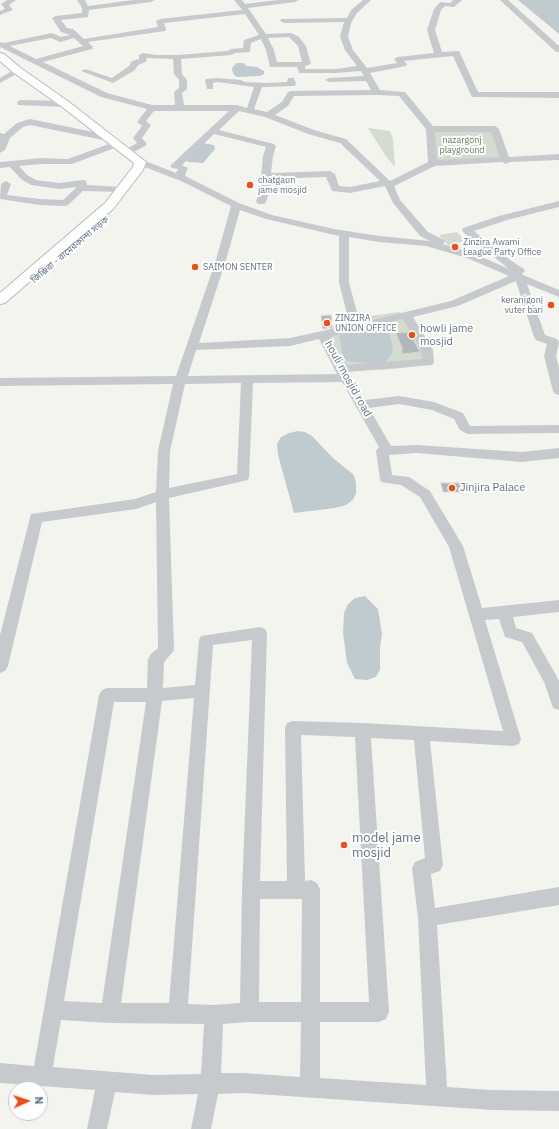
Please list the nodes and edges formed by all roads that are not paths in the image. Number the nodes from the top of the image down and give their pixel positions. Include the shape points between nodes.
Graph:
1 (12, 0) edge
2 (81, 0) edge
3 (150, 0) edge
4 (238, 0) edge
5 (295, 0) edge
6 (367, 0) edge
7 (458, 0) edge
8 (504, 0) edge
9 (139, 1) edge
10 (109, 2) edge
11 (98, 3) edge
12 (86, 8) junction
13 (244, 9) junction
14 (279, 12) junction
15 (0, 13) edge
16 (349, 20) junction
17 (76, 35) junction
18 (291, 35) junction
19 (263, 36) junction
20 (83, 41) junction
21 (1, 48) edge
22 (559, 50) edge
23 (439, 55) junction
24 (177, 57) junction
25 (36, 61) junction
26 (300, 64) junction
27 (18, 71) junction
28 (85, 71) dead end
29 (365, 72) junction
30 (274, 79) dead end
31 (298, 80) junction
32 (0, 81) edge
33 (259, 84) junction
34 (210, 88) dead end
35 (377, 92) junction
36 (559, 95) edge
37 (21, 103) dead end
38 (65, 104) junction
39 (152, 108) junction
40 (180, 108) junction
41 (237, 108) junction
42 (248, 111) junction
43 (268, 115) junction
44 (430, 130) junction
45 (212, 131) junction
46 (3, 136) edge
47 (112, 141) junction
48 (0, 150) edge
49 (127, 152) junction
50 (559, 157) edge
51 (506, 161) junction
52 (433, 163) junction
53 (139, 164) junction
54 (0, 165) edge
55 (13, 165) junction
56 (0, 174) edge
57 (266, 176) junction
58 (184, 179) junction
59 (388, 184) junction
60 (3, 186) edge
61 (82, 188) junction
62 (121, 190) junction
63 (261, 202) dead end
64 (559, 204) edge
65 (236, 205) junction
66 (344, 233) junction
67 (471, 256) junction
68 (519, 276) junction
69 (557, 293) edge
70 (0, 300) edge
71 (0, 308) edge
72 (406, 315) junction
73 (356, 327) junction
74 (323, 335) junction
75 (191, 346) junction
76 (342, 374) junction
77 (180, 379) junction
78 (246, 379) junction
79 (0, 382) edge
80 (559, 391) edge
81 (361, 404) junction
82 (559, 429) edge
83 (387, 451) junction
84 (559, 454) edge
85 (163, 494) junction
86 (559, 606) edge
87 (504, 611) junction
88 (477, 615) junction
89 (0, 666) edge
90 (202, 691) junction
91 (155, 695) junction
92 (559, 703) edge
93 (362, 730) junction
94 (421, 733) junction
95 (250, 890) junction
96 (296, 890) junction
97 (559, 896) edge
98 (427, 918) junction
99 (53, 1010) junction
100 (249, 1012) junction
101 (309, 1012) junction
102 (110, 1013) junction
103 (178, 1013) junction
104 (214, 1015) junction
105 (0, 1073) edge
106 (42, 1076) junction
107 (107, 1081) junction
108 (210, 1083) junction
109 (310, 1087) junction
110 (437, 1096) junction
111 (559, 1101) edge
112 (97, 1129) edge
113 (201, 1129) edge

1 - 15 street via 5,4 9,10
2 - 12 street
3 - 9 street
4 - 13 street
5 - 14 street
6 - 16 street
7 - 23 street via 451,5 443,4 438,9 431,30
8 - 22 street
9 - 10 street
10 - 11 street
11 - 12 street
12 - 17 street via 85,15 56,18 64,30
13 - 14 street
13 - 19 street
13 - 20 street via 160,21 162,29
14 - 16 street
14 - 18 street
16 - 29 street via 344,37 349,50
17 - 20 street
17 - 21 street via 60,40 52,35
18 - 19 street
18 - 26 street via 302,46 307,64
19 - 24 street via 247,42 247,50
19 - 26 street via 270,50 273,65
20 - 25 street via 89,47
21 - 25 street
21 - 27 main road
23 - 29 street via 398,59 403,64
23 - 36 street via 456,53 475,95
24 - 28 street via 143,55 143,60 135,63 113,81
24 - 40 street via 178,74 183,80 183,89 178,92
25 - 39 street via 104,95
26 - 29 street via 302,71
27 - 32 street
27 - 38 main road
29 - 31 street
29 - 35 street
30 - 31 street
31 - 33 street via 292,84
33 - 34 street via 218,80 210,81
33 - 42 street
35 - 43 street via 291,94 285,104
35 - 44 street via 402,94
37 - 38 street
38 - 47 main road
39 - 40 street
39 - 49 street via 141,122 147,125 137,138 142,144
40 - 41 street
41 - 42 street
41 - 45 street
42 - 43 street
43 - 59 street via 343,141
44 - 51 street via 495,129
44 - 52 street
45 - 57 street via 271,146
45 - 58 street via 175,166 183,168 180,175
46 - 47 street via 30,122
46 - 48 street
47 - 49 main road
47 - 55 street via 69,162 42,161
49 - 53 main road
50 - 51 street
51 - 52 street
52 - 59 street
53 - 58 street
53 - 62 main road, জিঞ্জিরা - রামেরকান্দা সড়ক
53 - 71 main road, জিঞ্জিরা - রামেরকান্দা সড়ক via 143,173 140,182 121,205 86,239
54 - 55 street
55 - 61 street via 34,183 59,186 83,183
56 - 60 street
57 - 59 street via 330,174 335,189 342,190
57 - 63 street
58 - 65 street
59 - 67 street via 396,201 424,234
60 - 61 street via 2,197 40,202 66,202
61 - 62 street
62 - 70 main road, জিঞ্জিরা - রামেরকান্দা সড়ক via 109,206
64 - 69 street via 467,230 506,262
65 - 66 street via 276,219
65 - 75 street via 221,260
66 - 67 street via 426,243
66 - 73 street via 344,284
67 - 68 street
68 - 69 street
68 - 72 street, houli mosjid road via 454,304
68 - 80 street via 540,337 553,342 550,356
72 - 73 street, houli mosjid road
72 - 76 street via 427,350 428,362
73 - 74 street, houli mosjid road
74 - 75 street via 249,346
74 - 76 street, houli mosjid road
75 - 77 street
76 - 78 street
76 - 81 street, houli mosjid road
77 - 78 street
77 - 79 street
77 - 85 street via 164,451
78 - 85 street via 243,477
81 - 82 street via 399,400 434,406 459,416 467,430
81 - 83 street, houli mosjid road
83 - 84 street via 417,449 522,457
83 - 88 street via 382,451 386,479 404,480 425,494 456,546
85 - 89 street via 136,504 36,518
85 - 91 street via 166,650 156,660
86 - 87 street
87 - 88 street
87 - 92 street via 510,634 527,637 551,680
88 - 94 street via 513,739
90 - 91 street
90 - 95 street via 206,640 260,633
90 - 103 street
91 - 99 street via 107,695
91 - 102 street
93 - 94 street
93 - 96 street via 293,728
93 - 101 street via 379,1012
94 - 98 street via 434,865 421,868
95 - 96 street
95 - 100 street
96 - 101 street via 311,889
97 - 98 street
98 - 110 street
99 - 102 street
99 - 106 street
100 - 101 street
100 - 104 street
101 - 109 street
102 - 103 street
103 - 104 street
104 - 108 street
105 - 106 street
106 - 107 street
107 - 108 street via 153,1085
107 - 112 street
108 - 109 street via 243,1082
108 - 113 street
109 - 110 street
110 - 111 street

